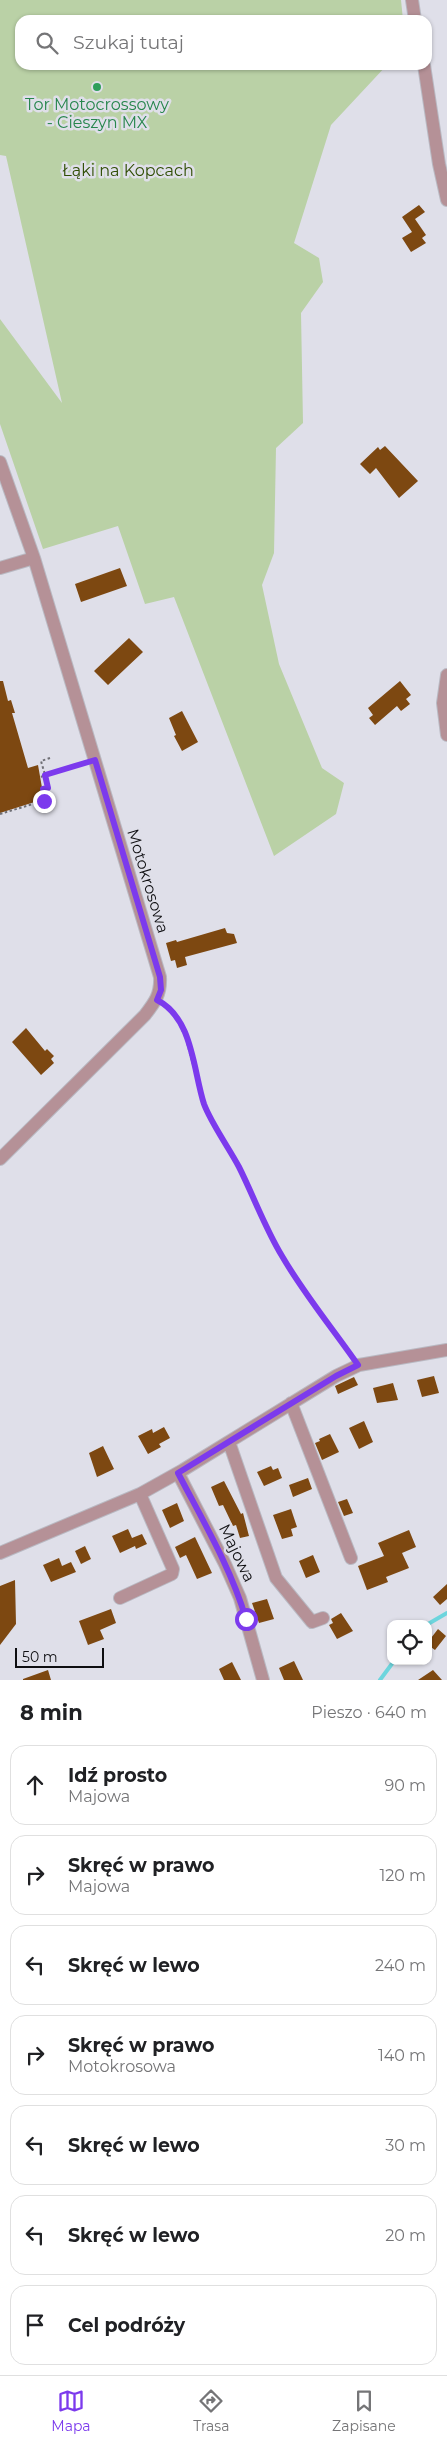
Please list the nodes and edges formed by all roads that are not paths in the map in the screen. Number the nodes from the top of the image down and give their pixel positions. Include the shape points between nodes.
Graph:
1 (412, 0) edge
2 (414, 15) edge
3 (425, 70) edge
4 (447, 200) edge
5 (0, 462) edge
6 (34, 558) junction
7 (0, 568) edge
8 (447, 675) edge
9 (447, 735) edge
10 (0, 1159) edge
11 (447, 1350) edge
12 (291, 1403) junction
13 (229, 1442) junction
14 (178, 1473) junction
15 (140, 1494) junction
16 (0, 1553) edge
17 (351, 1558) dead end
18 (120, 1598) dead end
19 (322, 1618) dead end
20 (263, 1680) edge

1 - 2 street
3 - 4 street
5 - 6 street, Motokrosowa
6 - 7 street
6 - 10 street, Motokrosowa via 160,977 161,990 157,1000
8 - 9 street via 443,703
11 - 12 street via 358,1365
12 - 13 street
12 - 17 street
13 - 14 street
13 - 19 street, Majowa via 276,1578 312,1622
14 - 15 street
14 - 20 street, Majowa via 240,1598
15 - 16 street
15 - 18 street via 173,1569 172,1574

